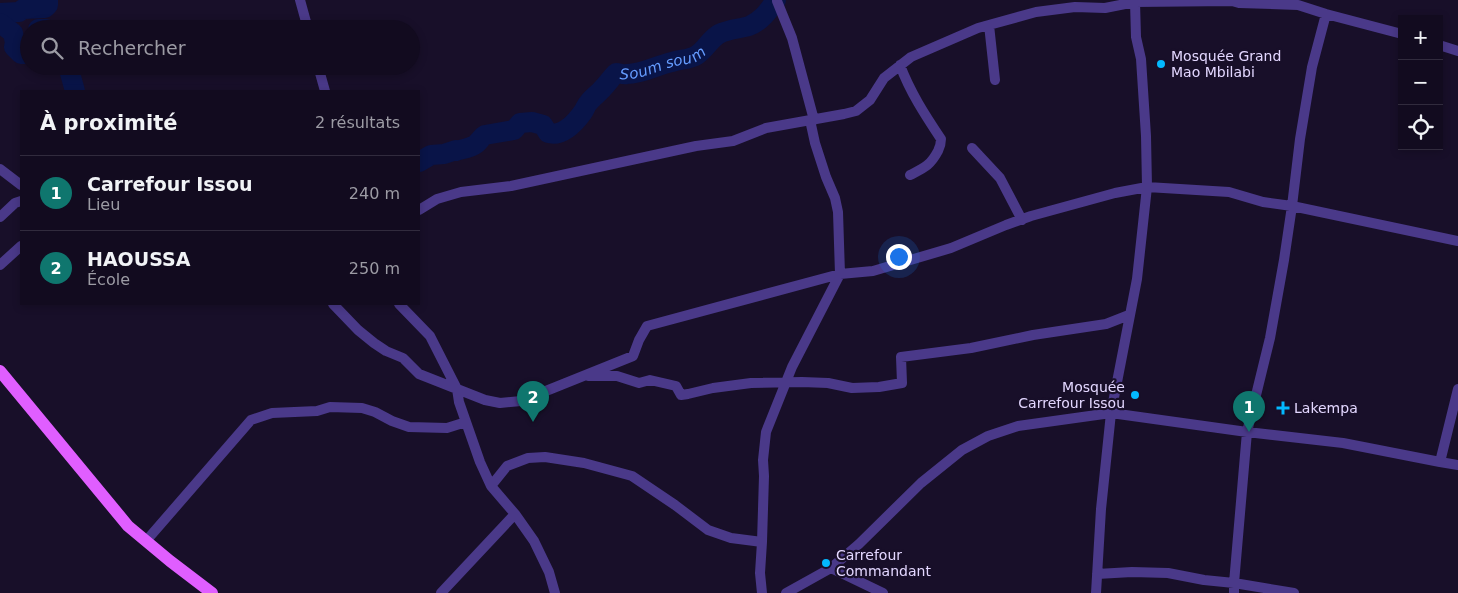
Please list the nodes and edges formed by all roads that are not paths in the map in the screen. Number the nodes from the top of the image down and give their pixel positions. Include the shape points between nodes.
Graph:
1 (300, 0) edge
2 (1134, 1) edge
3 (777, 2) dead end
4 (1298, 2) edge
5 (1326, 14) junction
6 (306, 20) edge
7 (989, 25) junction
8 (1398, 33) edge
9 (1443, 46) edge
10 (1458, 51) edge
11 (900, 65) junction
12 (321, 75) edge
13 (996, 80) dead end
14 (325, 90) edge
15 (812, 120) junction
16 (972, 148) dead end
17 (0, 169) edge
18 (910, 175) dead end
19 (20, 185) edge
20 (1147, 187) junction
21 (20, 201) edge
22 (1292, 206) junction
23 (420, 209) edge
24 (0, 216) edge
25 (1022, 220) junction
26 (1458, 241) edge
27 (20, 247) edge
28 (0, 265) edge
29 (840, 274) junction
30 (334, 305) edge
31 (400, 305) edge
32 (1129, 315) junction
33 (0, 372) edge
34 (582, 376) junction
35 (785, 383) junction
36 (457, 389) junction
37 (1458, 389) edge
38 (1111, 413) junction
39 (466, 422) junction
40 (1247, 432) junction
41 (1440, 462) junction
42 (1458, 465) edge
43 (491, 486) junction
44 (515, 514) junction
45 (146, 540) junction
46 (762, 542) junction
47 (831, 568) junction
48 (1097, 574) junction
49 (1234, 588) edge
50 (212, 593) edge
51 (441, 593) edge
52 (555, 593) edge
53 (762, 593) edge
54 (786, 593) edge
55 (883, 593) edge
56 (1096, 593) edge
57 (1294, 593) edge

1 - 6 street
2 - 4 street
2 - 7 street via 1104,8 1075,7 1036,12
2 - 20 street via 1141,59
3 - 15 street via 792,38
4 - 5 street
5 - 8 street
5 - 22 street via 1312,67
7 - 11 street via 911,57
7 - 13 street
9 - 10 street
11 - 15 street via 884,78 870,100 856,110
11 - 18 street via 941,144 927,167
12 - 14 street
15 - 23 street via 766,128 734,141 696,146 510,186 461,192 437,199
15 - 29 street via 815,143 838,212
16 - 25 street via 1000,178
17 - 19 street
20 - 22 street via 1230,192
20 - 25 street
20 - 32 street via 1137,280
21 - 24 street
22 - 26 street
22 - 40 street via 1270,338
25 - 29 street via 951,248 873,271
27 - 28 street
29 - 34 street via 647,326 633,356
29 - 35 street
30 - 36 street via 374,343 404,358 419,374
31 - 36 street via 430,336
32 - 35 street via 1106,324 901,357 902,384 852,388 828,383
32 - 38 street
33 - 45 main road via 128,526
34 - 35 street via 617,376 639,383 650,380 676,386 681,395 714,388
34 - 36 street via 521,401 500,403
35 - 46 street via 766,432
36 - 39 street
37 - 41 street
38 - 40 street
38 - 47 street via 1018,426 988,436 962,450 921,483
38 - 48 street
39 - 43 street
39 - 45 street via 447,428 409,427 362,408 338,407 272,413 251,420
40 - 41 street via 1343,443
40 - 49 street
41 - 42 street
43 - 44 street
43 - 46 street via 507,466 528,458 545,457 584,463 632,476 708,530 731,538
44 - 51 street
44 - 52 street via 534,541
45 - 50 main road
46 - 53 street
47 - 54 street
47 - 55 street
48 - 49 street via 1168,573
48 - 56 street
49 - 57 street

